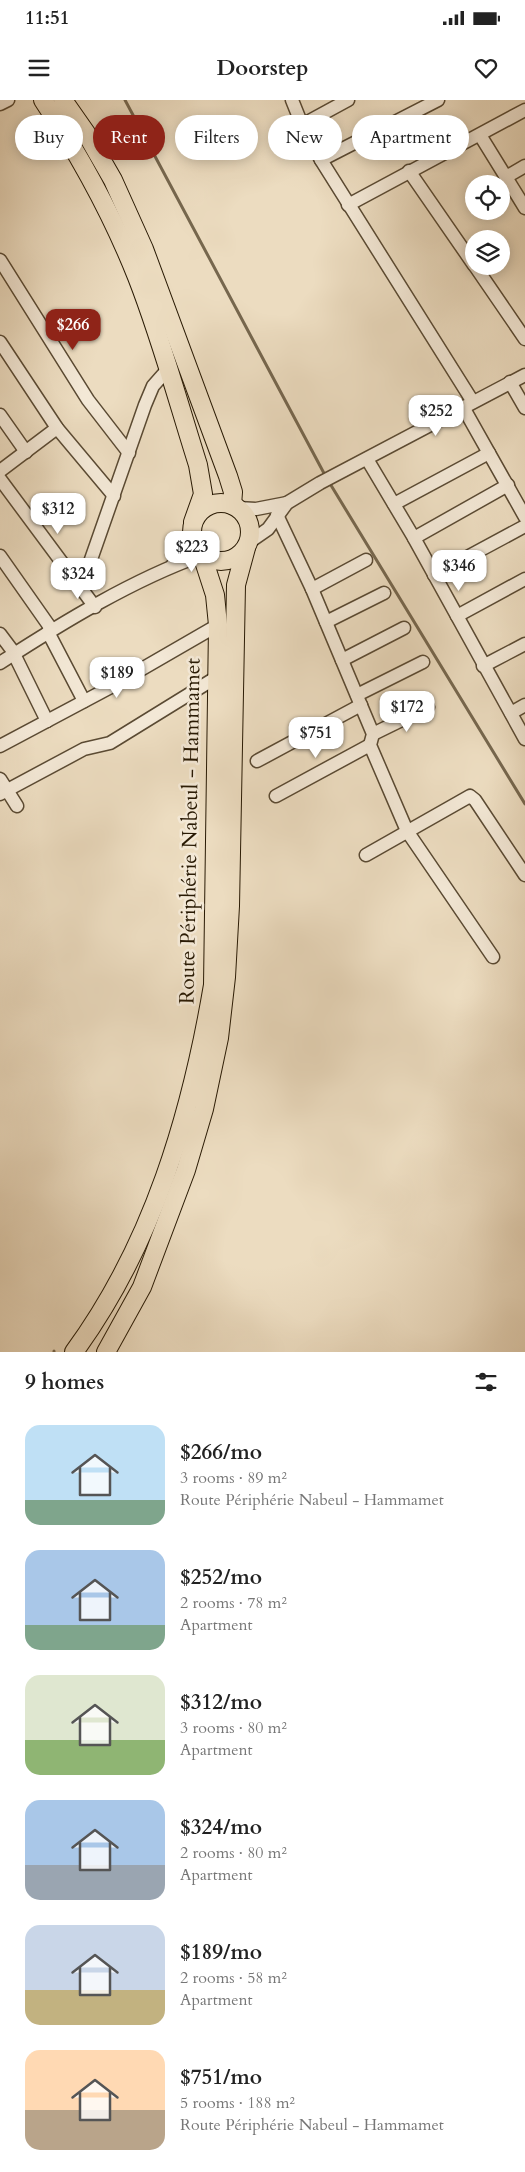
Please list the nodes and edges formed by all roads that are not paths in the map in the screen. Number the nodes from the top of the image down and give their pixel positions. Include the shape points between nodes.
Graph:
1 (42, 100) edge
2 (63, 100) edge
3 (292, 100) edge
4 (438, 100) edge
5 (340, 102) edge
6 (525, 110) edge
7 (298, 115) edge
8 (319, 115) edge
9 (480, 135) junction
10 (342, 149) edge
11 (321, 160) edge
12 (525, 166) edge
13 (409, 171) junction
14 (505, 175) edge
15 (509, 175) edge
16 (510, 184) edge
17 (348, 205) junction
18 (525, 208) edge
19 (465, 253) edge
20 (0, 260) edge
21 (480, 275) edge
22 (525, 339) edge
23 (0, 342) edge
24 (168, 369) junction
25 (525, 375) edge
26 (510, 382) junction
27 (468, 404) junction
28 (525, 408) edge
29 (0, 415) edge
30 (57, 428) junction
31 (26, 452) junction
32 (128, 453) junction
33 (489, 453) junction
34 (367, 459) junction
35 (0, 471) edge
36 (0, 479) edge
37 (508, 485) junction
38 (114, 496) junction
39 (287, 503) junction
40 (394, 504) junction
41 (235, 506) junction
42 (277, 515) junction
43 (525, 517) edge
44 (525, 526) edge
45 (192, 529) junction
46 (414, 538) junction
47 (247, 546) junction
48 (202, 555) junction
49 (0, 556) edge
50 (366, 560) dead end
51 (172, 566) junction
52 (434, 575) junction
53 (525, 579) edge
54 (81, 588) junction
55 (312, 589) junction
56 (384, 593) dead end
57 (95, 607) junction
58 (457, 616) junction
59 (326, 622) junction
60 (218, 625) junction
61 (404, 628) dead end
62 (50, 631) junction
63 (0, 634) edge
64 (525, 644) edge
65 (14, 654) junction
66 (342, 660) junction
67 (423, 662) dead end
68 (0, 663) edge
69 (484, 666) junction
70 (217, 677) junction
71 (359, 700) junction
72 (84, 701) junction
73 (525, 705) edge
74 (428, 707) dead end
75 (511, 713) junction
76 (47, 722) junction
77 (525, 739) edge
78 (372, 740) junction
79 (0, 746) edge
80 (257, 761) dead end
81 (0, 779) edge
82 (3, 792) edge
83 (276, 796) dead end
84 (18, 806) dead end
85 (407, 831) junction
86 (366, 855) dead end
87 (525, 875) edge
88 (493, 957) dead end
89 (74, 1352) edge
90 (106, 1352) edge

1 - 24 highway via 98,190 137,277
2 - 41 highway via 112,180 144,249 228,476
3 - 7 street
4 - 10 street
5 - 8 street
6 - 9 street
9 - 13 street
9 - 14 street
11 - 17 street
12 - 15 street
13 - 17 street
13 - 19 street
16 - 18 street
17 - 27 street
20 - 32 street via 83,392
21 - 22 street
23 - 30 street
24 - 32 street via 153,386
24 - 45 highway via 202,481 203,494
25 - 26 street
26 - 27 street
26 - 28 street
27 - 33 street
27 - 34 street
29 - 31 street
30 - 31 street
30 - 38 street
31 - 35 street
32 - 38 street
33 - 37 street
33 - 40 street
34 - 39 street
34 - 40 street
36 - 54 street
37 - 43 street
37 - 46 street
38 - 54 street
39 - 41 street via 256,509
39 - 42 street
40 - 46 street
41 - 45 highway via 223,502 205,507
41 - 47 highway via 249,524
42 - 47 street via 268,529
42 - 55 street
44 - 52 street
45 - 48 highway via 193,543
45 - 51 street
46 - 52 street
47 - 48 highway via 239,556 221,562
47 - 90 highway, Route Périphérie Nabeul - Hammamet via 236,585 230,906 219,1038 204,1109 186,1170 142,1287
48 - 51 street
48 - 60 highway, Route Périphérie Nabeul - Hammamet via 215,595
49 - 62 street
50 - 55 street
51 - 57 street
52 - 58 street
53 - 58 street
54 - 57 street
55 - 59 street
56 - 59 street
57 - 62 street
58 - 69 street
59 - 66 street
60 - 70 highway, Route Périphérie Nabeul - Hammamet
60 - 72 street
61 - 66 street
62 - 65 street
62 - 72 street
63 - 65 street
64 - 69 street
65 - 68 street
65 - 76 street
66 - 71 street
67 - 71 street
69 - 75 street
70 - 82 street via 110,743 84,749
70 - 89 highway, Route Périphérie Nabeul - Hammamet via 213,985 204,1040 172,1160 150,1215 122,1274
71 - 78 street
71 - 80 street
72 - 76 street
73 - 75 street
74 - 78 street
75 - 77 street
76 - 79 street
78 - 83 street
78 - 85 street
81 - 82 street
82 - 84 street
85 - 86 street
85 - 87 street via 472,797
85 - 88 street

